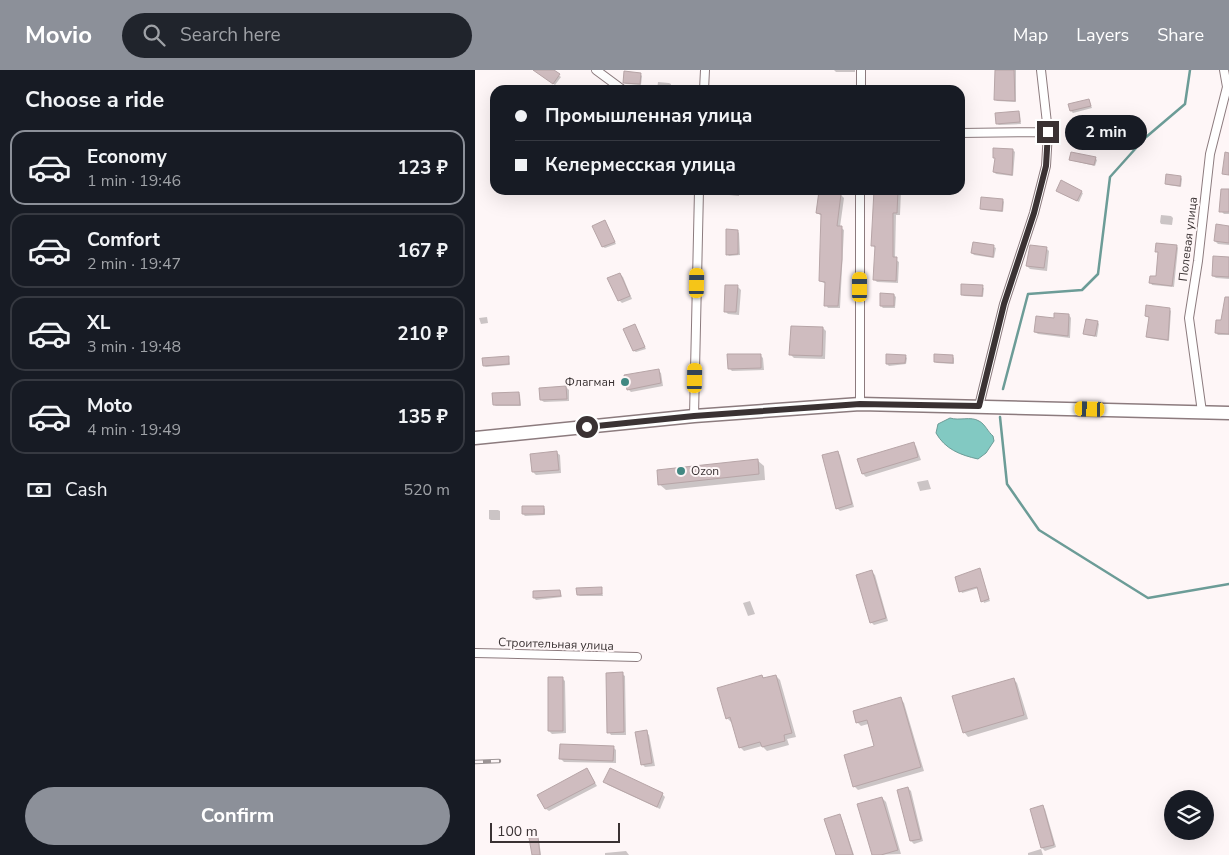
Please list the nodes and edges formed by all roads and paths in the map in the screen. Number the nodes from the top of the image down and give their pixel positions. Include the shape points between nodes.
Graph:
1 (596, 70) edge
2 (705, 70) edge
3 (861, 70) edge
4 (1041, 70) edge
5 (1224, 70) edge
6 (616, 85) edge
7 (704, 85) edge
8 (861, 85) edge
9 (1228, 87) edge
10 (1048, 132) junction
11 (965, 133) edge
12 (699, 195) edge
13 (860, 195) edge
14 (860, 404) junction
15 (979, 406) junction
16 (1201, 412) junction
17 (1229, 413) edge
18 (694, 416) junction
19 (475, 438) edge
20 (475, 653) edge
21 (637, 657) dead end

1 - 6 street
2 - 7 street
3 - 8 street
4 - 10 street
5 - 9 street, Полевая улица
9 - 16 street, Полевая улица via 1210,154 1189,318
10 - 11 street
10 - 15 street via 1046,166 1004,304
12 - 18 street
13 - 14 street
14 - 15 main road
14 - 18 main road
15 - 16 main road
16 - 17 main road
18 - 19 main road
20 - 21 street, Строительная улица

